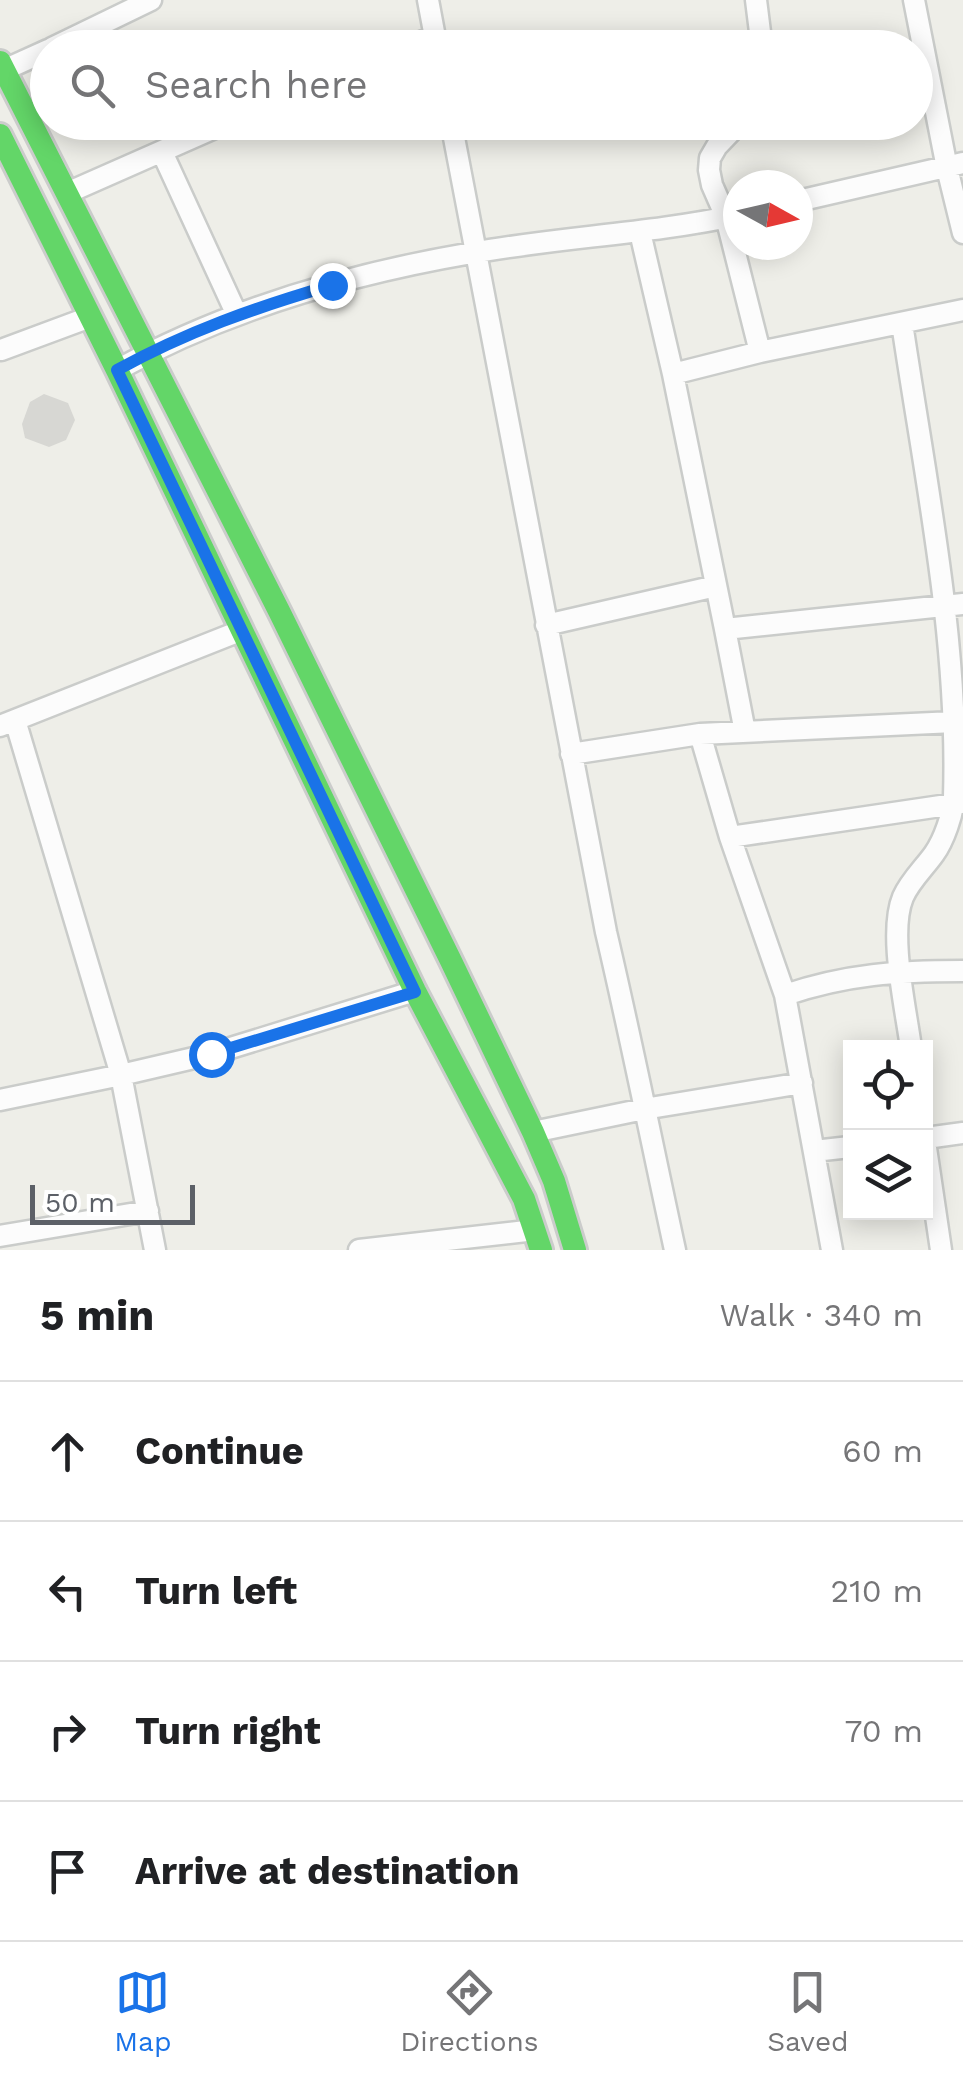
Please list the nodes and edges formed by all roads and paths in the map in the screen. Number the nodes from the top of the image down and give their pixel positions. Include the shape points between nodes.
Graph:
1 (151, 0) edge
2 (428, 0) edge
3 (756, 0) edge
4 (914, 0) edge
5 (88, 30) edge
6 (434, 30) edge
7 (760, 30) edge
8 (921, 30) edge
9 (30, 56) edge
10 (2, 66) edge
11 (933, 77) edge
12 (30, 121) edge
13 (0, 135) edge
14 (40, 140) edge
15 (188, 140) edge
16 (454, 140) edge
17 (723, 140) edge
18 (162, 152) junction
19 (955, 166) edge
20 (67, 193) junction
21 (813, 198) edge
22 (723, 202) edge
23 (723, 218) edge
24 (640, 232) junction
25 (963, 233) edge
26 (475, 252) junction
27 (741, 260) edge
28 (963, 310) edge
29 (237, 315) junction
30 (90, 317) junction
31 (902, 322) junction
32 (1, 350) edge
33 (149, 352) junction
34 (760, 352) junction
35 (117, 370) junction
36 (673, 374) junction
37 (716, 586) junction
38 (954, 606) edge
39 (546, 625) junction
40 (725, 630) junction
41 (240, 631) junction
42 (954, 722) junction
43 (8, 723) edge
44 (745, 732) junction
45 (700, 734) junction
46 (571, 754) junction
47 (958, 803) edge
48 (730, 837) junction
49 (900, 971) junction
50 (963, 972) edge
51 (415, 992) junction
52 (785, 995) junction
53 (910, 1040) edge
54 (122, 1076) junction
55 (802, 1083) junction
56 (0, 1100) edge
57 (644, 1109) junction
58 (533, 1132) junction
59 (963, 1133) edge
60 (933, 1137) edge
61 (843, 1148) edge
62 (814, 1151) junction
63 (933, 1196) edge
64 (148, 1211) junction
65 (0, 1236) edge
66 (538, 1240) edge
67 (370, 1249) edge
68 (156, 1250) edge
69 (575, 1250) edge
70 (675, 1250) edge
71 (832, 1250) edge
72 (941, 1250) edge

1 - 5 street
2 - 6 street
3 - 7 street
4 - 8 street
9 - 10 street
10 - 12 main road
11 - 19 street
13 - 30 main road
14 - 20 main road
15 - 18 street
16 - 26 street
17 - 22 street via 709,170
18 - 20 street
18 - 29 street
19 - 21 street
19 - 25 street
20 - 33 main road
23 - 24 street
24 - 26 street
24 - 36 street
26 - 29 street
26 - 39 street
27 - 34 street
28 - 31 street
29 - 33 street
30 - 32 street
30 - 35 main road
31 - 34 street
31 - 38 street
33 - 35 street
33 - 58 main road
34 - 36 street
35 - 41 main road
36 - 37 street
37 - 39 street
37 - 40 street
38 - 40 street
38 - 42 street
39 - 46 street
40 - 44 street
41 - 43 street
41 - 51 main road
42 - 44 street
42 - 47 street
43 - 54 street
44 - 45 street
45 - 46 street
45 - 48 street
46 - 57 street
47 - 48 street
47 - 49 street via 938,850 903,898
48 - 52 street
49 - 50 street
49 - 52 street
49 - 53 street
51 - 54 street
51 - 66 main road via 524,1200
52 - 55 street
54 - 56 street
54 - 64 street
55 - 57 street
55 - 62 street
57 - 58 street
57 - 70 street
58 - 69 main road
59 - 60 street
61 - 62 street
62 - 71 street
63 - 72 street
64 - 65 street
64 - 68 street
66 - 67 street

